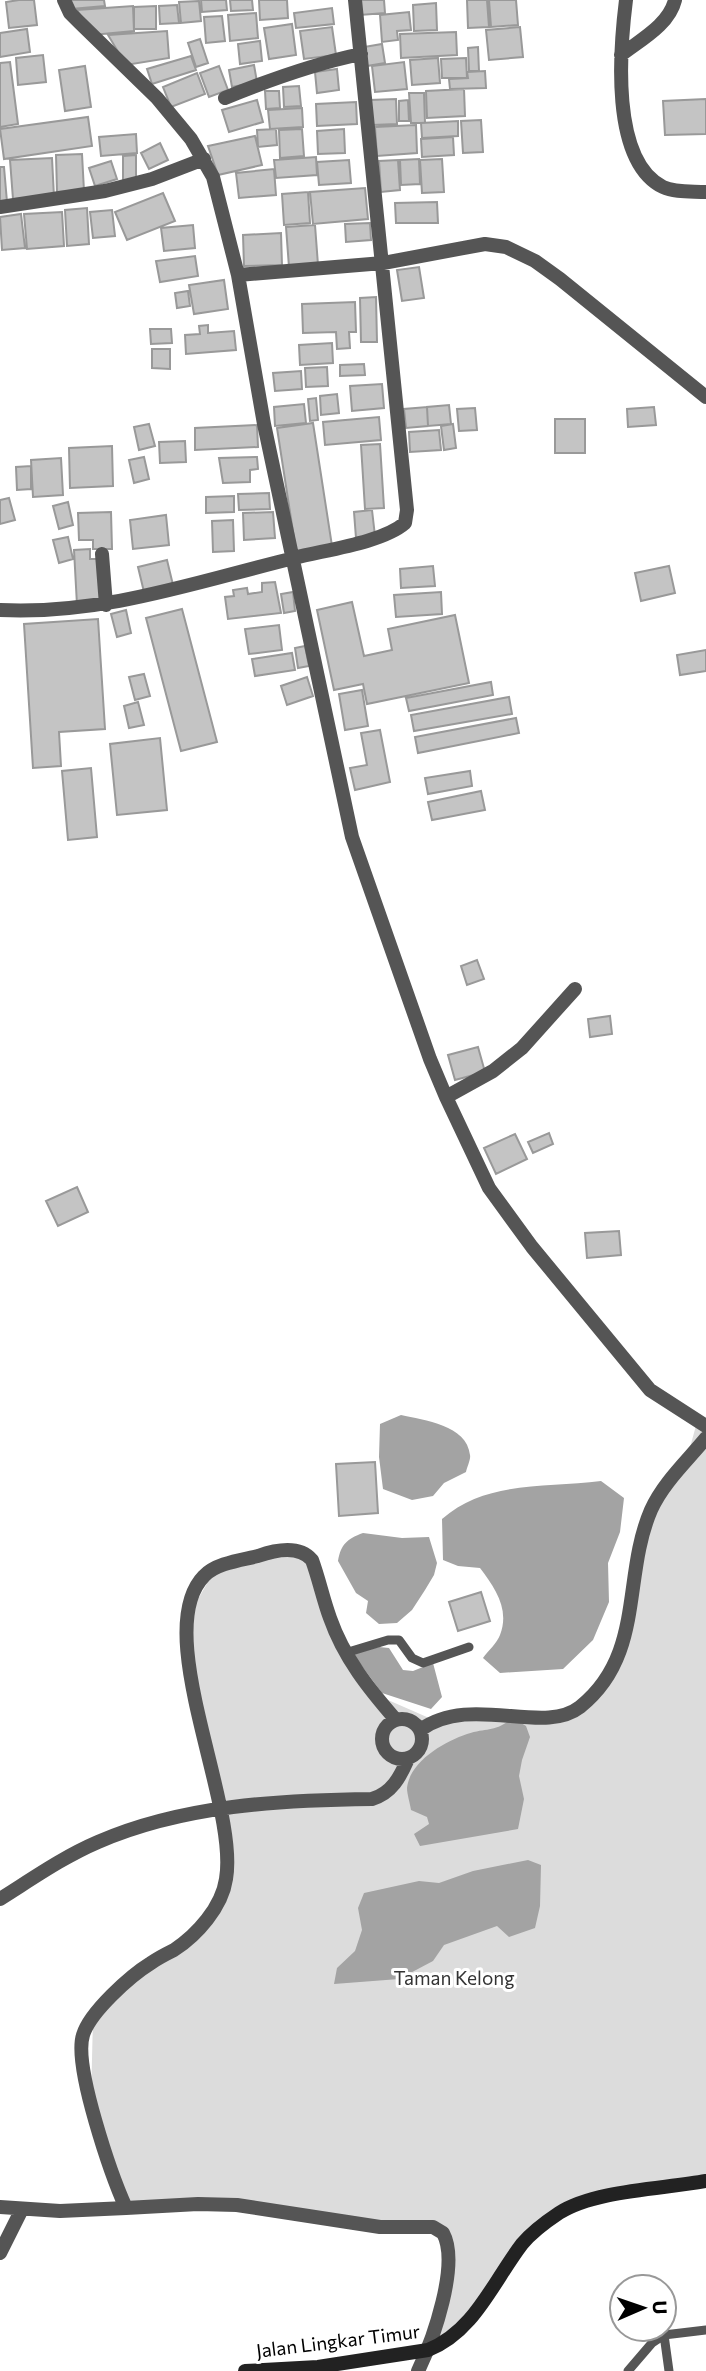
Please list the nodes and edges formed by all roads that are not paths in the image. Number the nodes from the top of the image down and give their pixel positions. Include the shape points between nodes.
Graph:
1 (64, 0) edge
2 (355, 0) edge
3 (626, 0) edge
4 (675, 0) edge
5 (361, 54) junction
6 (621, 55) junction
7 (225, 98) dead end
8 (204, 159) junction
9 (706, 192) edge
10 (0, 207) edge
11 (383, 263) junction
12 (238, 275) junction
13 (706, 397) edge
14 (102, 554) dead end
15 (291, 558) junction
16 (106, 604) junction
17 (0, 610) edge
18 (575, 989) dead end
19 (446, 1097) junction
20 (706, 1426) edge
21 (706, 1438) edge
22 (468, 1647) dead end
23 (345, 1653) junction
24 (396, 1720) junction
25 (420, 1730) junction
26 (408, 1759) junction
27 (220, 1808) junction
28 (0, 1899) edge
29 (706, 2180) edge
30 (0, 2207) edge
31 (126, 2208) junction
32 (22, 2209) junction
33 (0, 2253) edge
34 (706, 2330) edge
35 (678, 2333) edge
36 (652, 2343) edge
37 (665, 2343) edge
38 (428, 2350) junction
39 (244, 2371) edge
40 (418, 2371) edge
41 (628, 2371) edge
42 (669, 2371) edge

1 - 8 street via 70,13 157,98
2 - 5 street
3 - 6 street
4 - 6 street via 669,15
5 - 7 street via 326,61
5 - 11 street
6 - 9 street via 624,118 640,164 663,187
8 - 10 street via 105,191
8 - 12 street via 213,177
11 - 12 street
11 - 13 street via 485,244 506,247 560,279
11 - 15 street via 405,523 385,535
12 - 15 street
14 - 16 street
15 - 16 street
15 - 19 street via 352,837
16 - 17 street
18 - 19 street via 522,1048 493,1072
19 - 20 street via 489,1188 532,1247 650,1390
21 - 25 street via 650,1512 625,1641 594,1693 568,1714 459,1714
22 - 23 lane via 423,1663 412,1658 399,1640
23 - 24 street
23 - 27 street via 306,1553 270,1552 204,1575 189,1602 186,1620 193,1685
24 - 25 street via 410,1721
24 - 26 street via 385,1729 384,1749 395,1758
25 - 26 street via 422,1744
26 - 27 street via 393,1787 372,1799
27 - 28 street via 96,1843
27 - 31 street via 228,1858 218,1901 197,1930 105,2003 82,2036 84,2075
29 - 38 main road, Jalan Lingkar Timur via 586,2201 561,2211 524,2242 462,2330
30 - 32 street
31 - 32 street
31 - 38 street via 237,2205 380,2227 433,2227 443,2233 449,2254
32 - 33 street
34 - 35 lane
36 - 41 lane
37 - 42 lane
38 - 39 main road, Jalan Lingkar Timur via 318,2367
38 - 40 street

